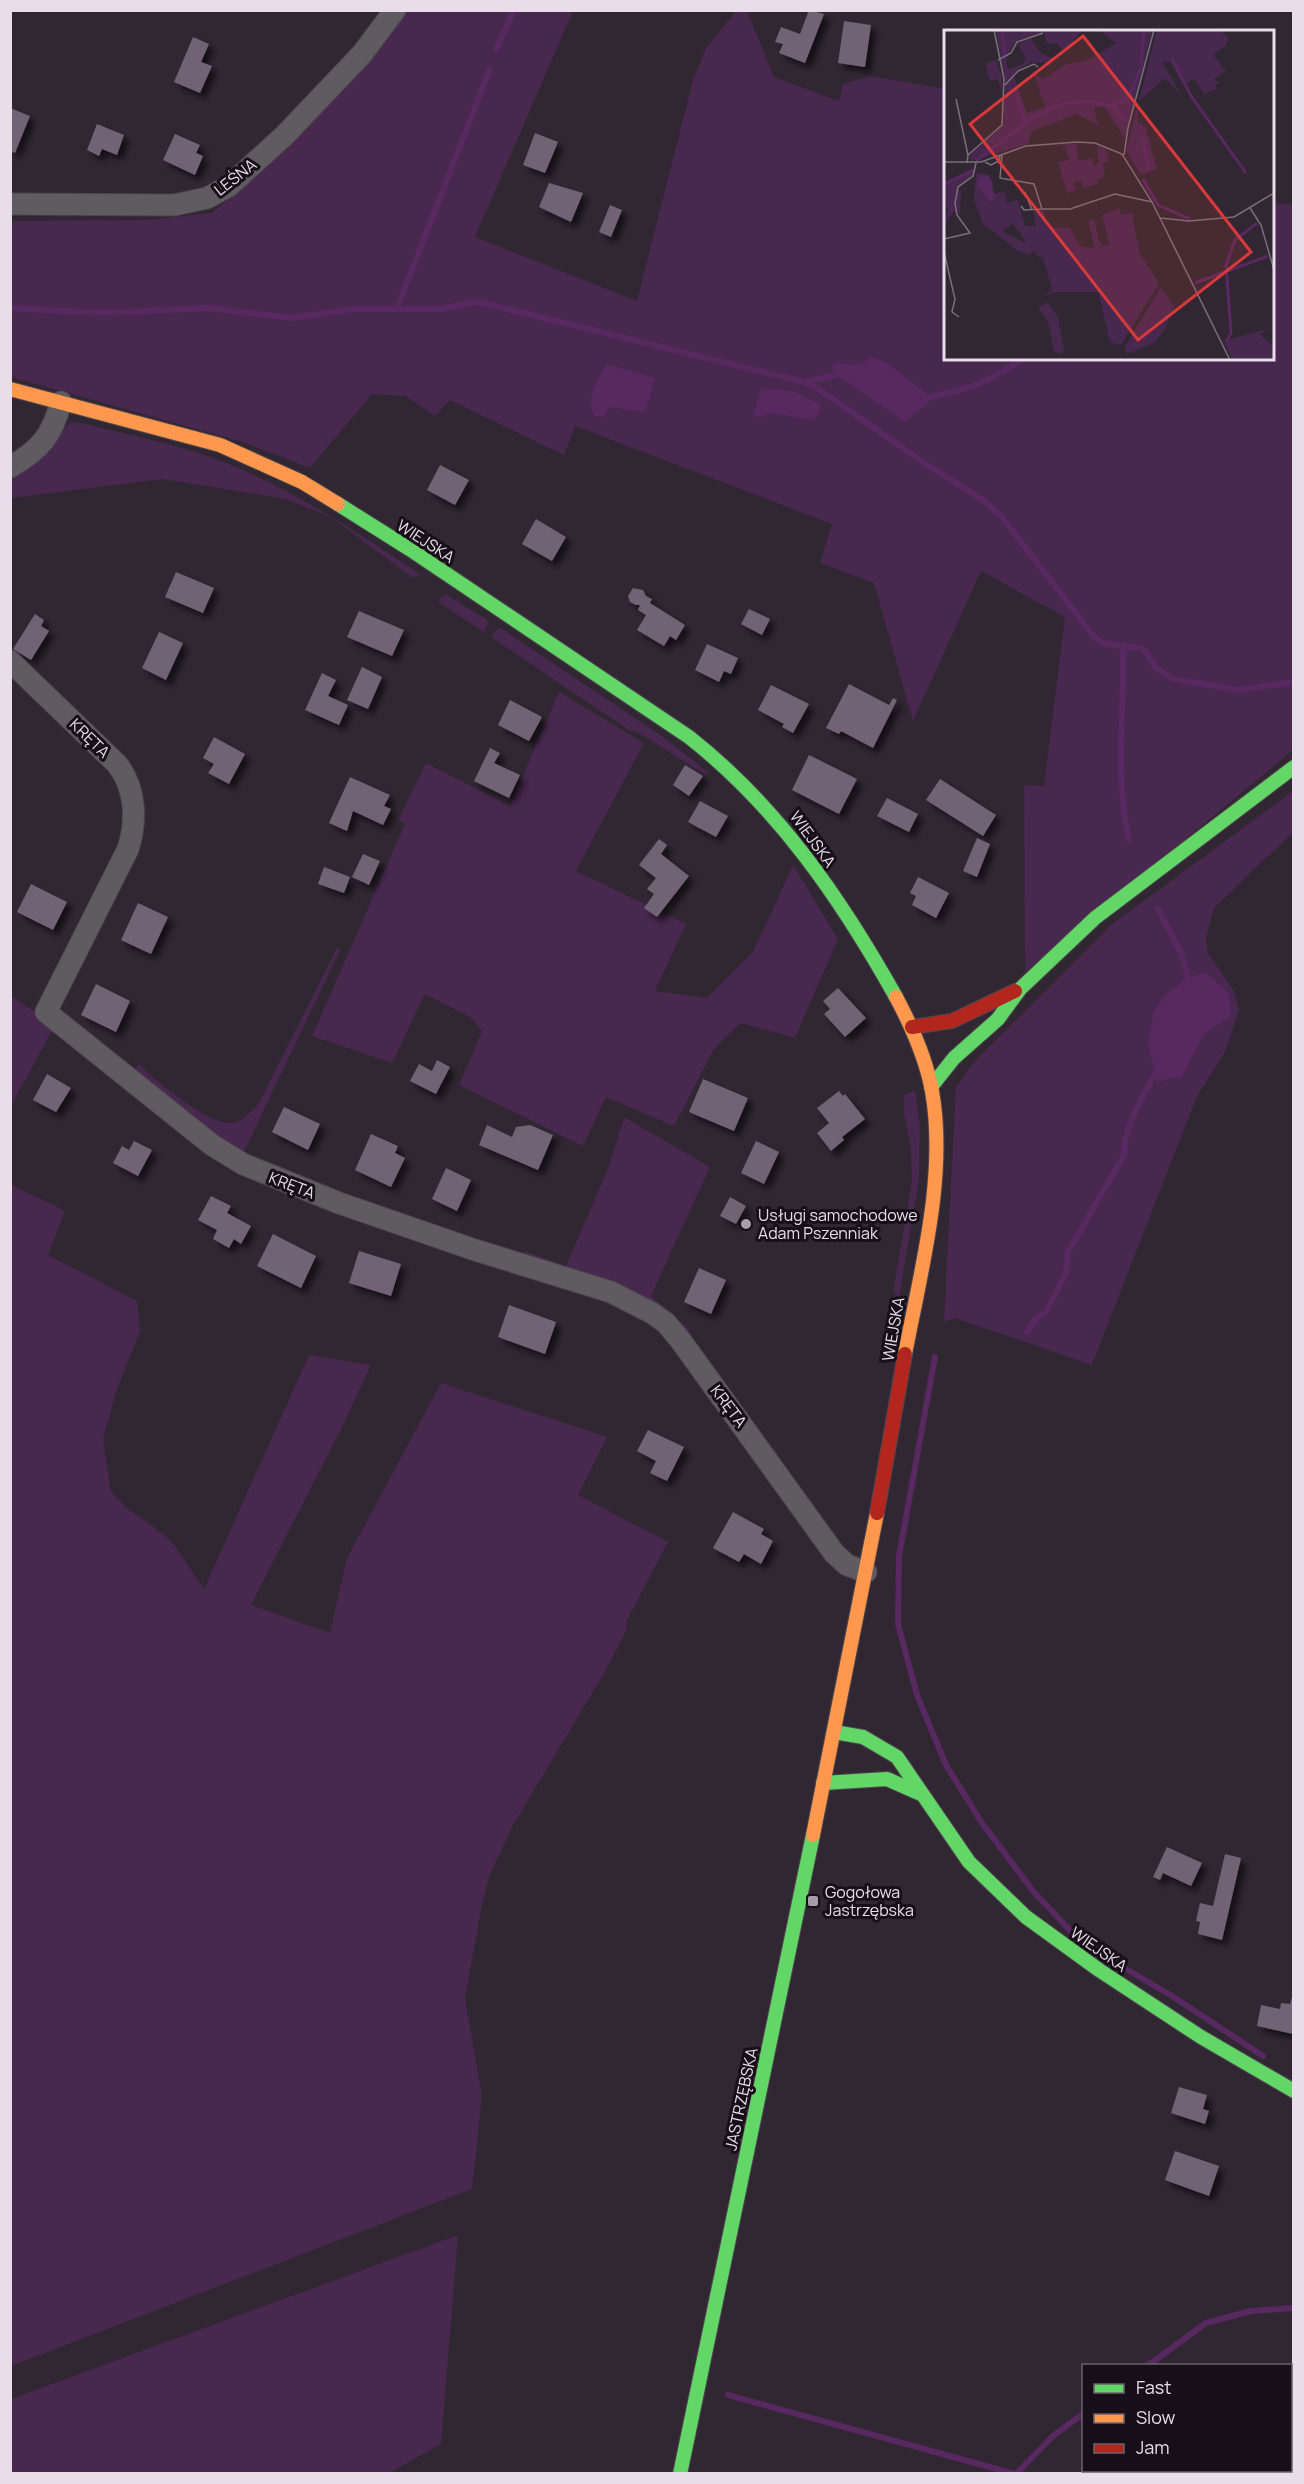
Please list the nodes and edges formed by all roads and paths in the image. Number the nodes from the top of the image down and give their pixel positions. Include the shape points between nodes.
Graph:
1 (395, 10) edge
2 (10, 204) edge
3 (10, 389) edge
4 (61, 402) junction
5 (10, 467) edge
6 (10, 661) edge
7 (1293, 768) edge
8 (1020, 989) junction
9 (912, 1027) junction
10 (931, 1087) junction
11 (866, 1572) junction
12 (834, 1732) junction
13 (824, 1783) junction
14 (921, 1794) junction
15 (1293, 2091) edge
16 (680, 2474) edge

1 - 2 street, LEŚNA via 362,54 285,135 229,186 207,198 174,205
3 - 4 street, WIEJSKA
4 - 5 street via 47,439
4 - 9 street, WIEJSKA via 220,445 302,482 563,651 710,752 760,798 804,854 878,964
6 - 11 street, KRĘTA via 117,764 130,789 134,811 128,849 46,1012 243,1164 339,1203 591,1285 652,1312 681,1341 834,1553 847,1565
7 - 8 street via 1112,904
8 - 9 street via 952,1021
8 - 10 street via 998,1019 954,1058
9 - 10 street, WIEJSKA
10 - 11 street, WIEJSKA via 936,1152 931,1207
11 - 12 street, WIEJSKA
12 - 13 street, JASTRZĘBSKA
12 - 14 street, WIEJSKA via 863,1737 897,1757
13 - 14 street via 887,1779
13 - 16 street, JASTRZĘBSKA
14 - 15 street, WIEJSKA via 969,1862 1026,1917 1127,1989

